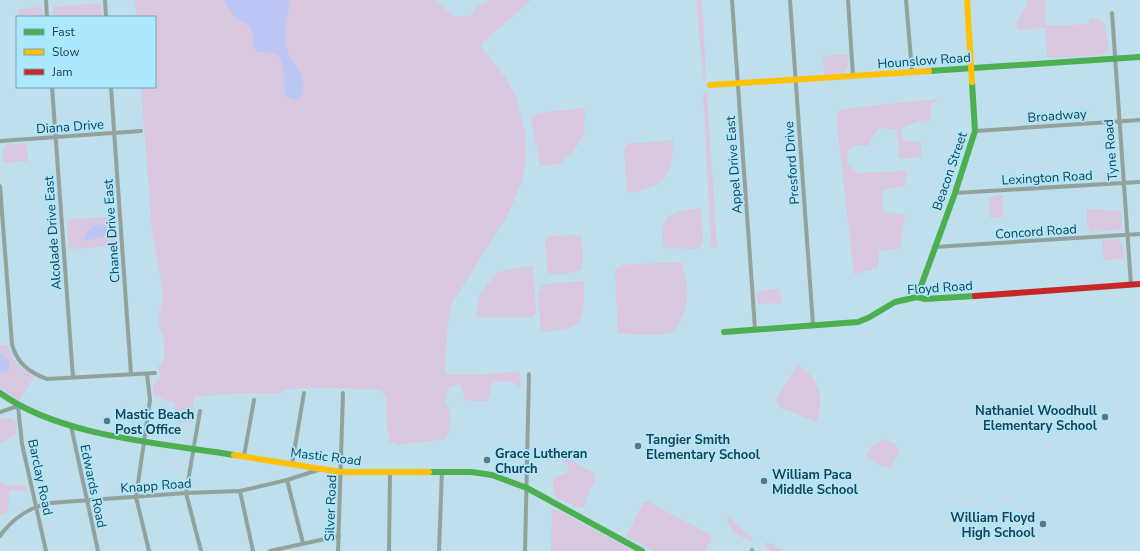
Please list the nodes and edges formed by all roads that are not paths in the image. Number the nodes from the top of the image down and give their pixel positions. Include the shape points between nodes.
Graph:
1 (46, 0) edge
2 (105, 0) edge
3 (732, 0) edge
4 (790, 0) edge
5 (848, 0) edge
6 (906, 0) edge
7 (967, 0) edge
8 (1112, 14) dead end
9 (47, 16) edge
10 (106, 16) edge
11 (1140, 56) edge
12 (1114, 58) junction
13 (972, 68) junction
14 (912, 71) junction
15 (853, 76) junction
16 (795, 80) junction
17 (738, 84) junction
18 (710, 85) dead end
19 (52, 88) edge
20 (111, 88) edge
21 (1140, 120) edge
22 (1119, 121) junction
23 (141, 130) dead end
24 (975, 131) junction
25 (114, 132) junction
26 (56, 136) junction
27 (0, 141) edge
28 (1140, 182) edge
29 (1123, 183) junction
30 (0, 186) edge
31 (955, 193) junction
32 (1140, 234) edge
33 (1127, 235) junction
34 (934, 247) junction
35 (1140, 284) edge
36 (1131, 285) junction
37 (917, 297) junction
38 (813, 325) junction
39 (754, 329) junction
40 (724, 332) dead end
41 (155, 373) dead end
42 (131, 374) junction
43 (147, 374) junction
44 (529, 374) dead end
45 (73, 378) junction
46 (0, 393) edge
47 (304, 393) dead end
48 (343, 394) dead end
49 (254, 400) dead end
50 (18, 406) junction
51 (1, 411) edge
52 (200, 411) dead end
53 (71, 426) junction
54 (143, 441) junction
55 (193, 447) junction
56 (244, 456) junction
57 (292, 464) junction
58 (323, 469) junction
59 (442, 471) junction
60 (341, 472) junction
61 (390, 472) junction
62 (287, 480) junction
63 (526, 488) junction
64 (240, 491) junction
65 (186, 493) junction
66 (136, 497) junction
67 (87, 500) junction
68 (37, 506) junction
69 (0, 536) edge
70 (339, 536) junction
71 (303, 543) junction
72 (46, 551) edge
73 (98, 551) edge
74 (149, 551) edge
75 (200, 551) edge
76 (253, 551) edge
77 (270, 551) edge
78 (338, 551) edge
79 (389, 551) edge
80 (439, 551) edge
81 (525, 551) edge
82 (642, 551) edge

1 - 9 street
2 - 10 street
3 - 17 street, Appel Drive East
4 - 16 street, Presford Drive
5 - 15 street
6 - 14 street
7 - 13 street, Beacon Street
8 - 12 street, Tyne Road
11 - 12 street, Hounslow Road
12 - 13 street, Hounslow Road
12 - 22 street, Tyne Road
13 - 14 street, Hounslow Road
13 - 24 street, Beacon Street
14 - 15 street, Hounslow Road
15 - 16 street, Hounslow Road
16 - 17 street, Hounslow Road
16 - 38 street, Presford Drive
17 - 18 street, Hounslow Road
17 - 39 street, Appel Drive East
19 - 26 street, Alcolade Drive East
20 - 25 street, Chanel Drive East
21 - 22 street, Broadway
22 - 24 street, Broadway
22 - 29 street, Tyne Road
23 - 25 street, Diana Drive
24 - 31 street, Beacon Street
25 - 26 street, Diana Drive
25 - 42 street, Chanel Drive East
26 - 27 street, Diana Drive
26 - 45 street, Alcolade Drive East
28 - 29 street, Lexington Road
29 - 31 street, Lexington Road
29 - 33 street, Tyne Road
30 - 45 street via 14,353 20,363 40,377
31 - 34 street, Beacon Street
32 - 33 street, Concord Road
33 - 34 street, Concord Road
33 - 36 street, Tyne Road
34 - 37 street, Beacon Street
35 - 36 street, Floyd Road
36 - 37 street, Floyd Road via 925,299
37 - 38 street, Floyd Road via 892,302 865,320
38 - 39 street, Floyd Road
39 - 40 street, Floyd Road
41 - 43 street
42 - 43 street
42 - 45 street
43 - 54 street via 150,400
44 - 63 street
46 - 50 street, Mastic Road
47 - 57 street
48 - 60 street, Silver Road
49 - 56 street
50 - 51 street
50 - 53 street, Mastic Road
50 - 68 street, Barclay Road via 22,444
52 - 55 street
53 - 54 street, Mastic Road
53 - 67 street, Edwards Road
54 - 55 street, Mastic Road
54 - 66 street
55 - 56 street, Mastic Road
55 - 65 street
56 - 57 street, Mastic Road
57 - 58 street, Mastic Road
58 - 60 street, Mastic Road
58 - 62 street, Knapp Road
59 - 61 street, Mastic Road
59 - 63 street, Mastic Road via 492,475
59 - 80 street
60 - 61 street, Mastic Road
60 - 70 street, Silver Road
61 - 79 street
62 - 64 street, Knapp Road
62 - 71 street
63 - 81 street
63 - 82 street, Mastic Road
64 - 65 street, Knapp Road
64 - 76 street
65 - 66 street, Knapp Road
65 - 75 street
66 - 67 street, Knapp Road
66 - 74 street
67 - 68 street, Knapp Road
67 - 73 street, Edwards Road
68 - 69 street, Knapp Road via 18,517
68 - 72 street, Barclay Road
70 - 71 street
70 - 78 street, Silver Road
71 - 77 street

